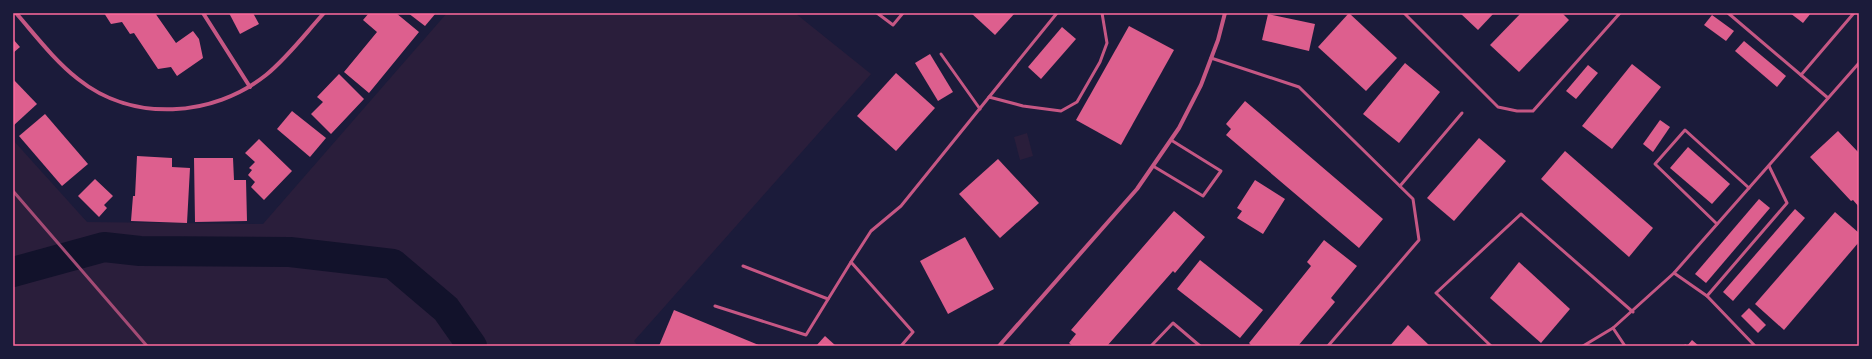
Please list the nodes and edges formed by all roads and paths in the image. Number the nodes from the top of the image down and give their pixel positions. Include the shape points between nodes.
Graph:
1 (16, 13) edge
2 (204, 13) edge
3 (324, 13) edge
4 (877, 13) edge
5 (903, 13) edge
6 (1057, 13) edge
7 (1102, 13) edge
8 (1225, 13) edge
9 (1404, 13) edge
10 (1620, 13) edge
11 (1728, 13) edge
12 (1854, 13) edge
13 (942, 54) dead end
14 (1211, 58) junction
15 (1859, 63) edge
16 (1801, 75) junction
17 (250, 87) junction
18 (989, 97) junction
19 (1828, 98) junction
20 (980, 108) junction
21 (1462, 113) dead end
22 (1171, 140) junction
23 (1153, 166) junction
24 (1769, 166) junction
25 (1400, 186) junction
26 (1749, 188) junction
27 (1717, 224) junction
28 (851, 262) junction
29 (743, 266) dead end
30 (1674, 273) junction
31 (1707, 296) junction
32 (828, 299) junction
33 (715, 306) dead end
34 (1632, 312) junction
35 (1613, 328) junction
36 (901, 346) edge
37 (999, 346) edge
38 (1151, 346) edge
39 (1200, 346) edge
40 (1328, 346) edge
41 (1491, 346) edge
42 (1583, 346) edge
43 (1626, 346) edge
44 (1754, 346) edge

1 - 17 street via 56,59 79,80 122,102 154,109 187,109 203,107
2 - 17 street
3 - 17 street via 282,61
4 - 5 lane via 893,25
6 - 18 lane
7 - 18 lane via 1106,43 1100,62 1077,102 1061,111 1023,106
8 - 14 street
9 - 10 lane via 1498,107 1517,112 1533,111
11 - 16 lane
12 - 16 lane
13 - 20 lane
14 - 22 street via 1201,85
14 - 25 lane via 1299,87
15 - 19 lane
16 - 19 lane
18 - 20 lane
19 - 24 lane
20 - 28 lane via 901,206 872,231
21 - 25 lane
22 - 23 street
22 - 23 lane via 1221,171 1203,196
23 - 37 street via 1137,190
24 - 26 lane
24 - 31 lane via 1787,203
25 - 40 lane via 1413,199 1419,240
26 - 27 lane
26 - 27 lane via 1685,130 1655,164
27 - 30 lane
28 - 32 lane
28 - 36 lane via 913,332
29 - 32 lane
30 - 31 lane
30 - 34 lane
31 - 44 lane
32 - 33 lane via 806,335
34 - 35 lane
34 - 41 lane via 1521,214 1436,293
35 - 42 lane
35 - 43 lane
38 - 39 lane via 1173,323

